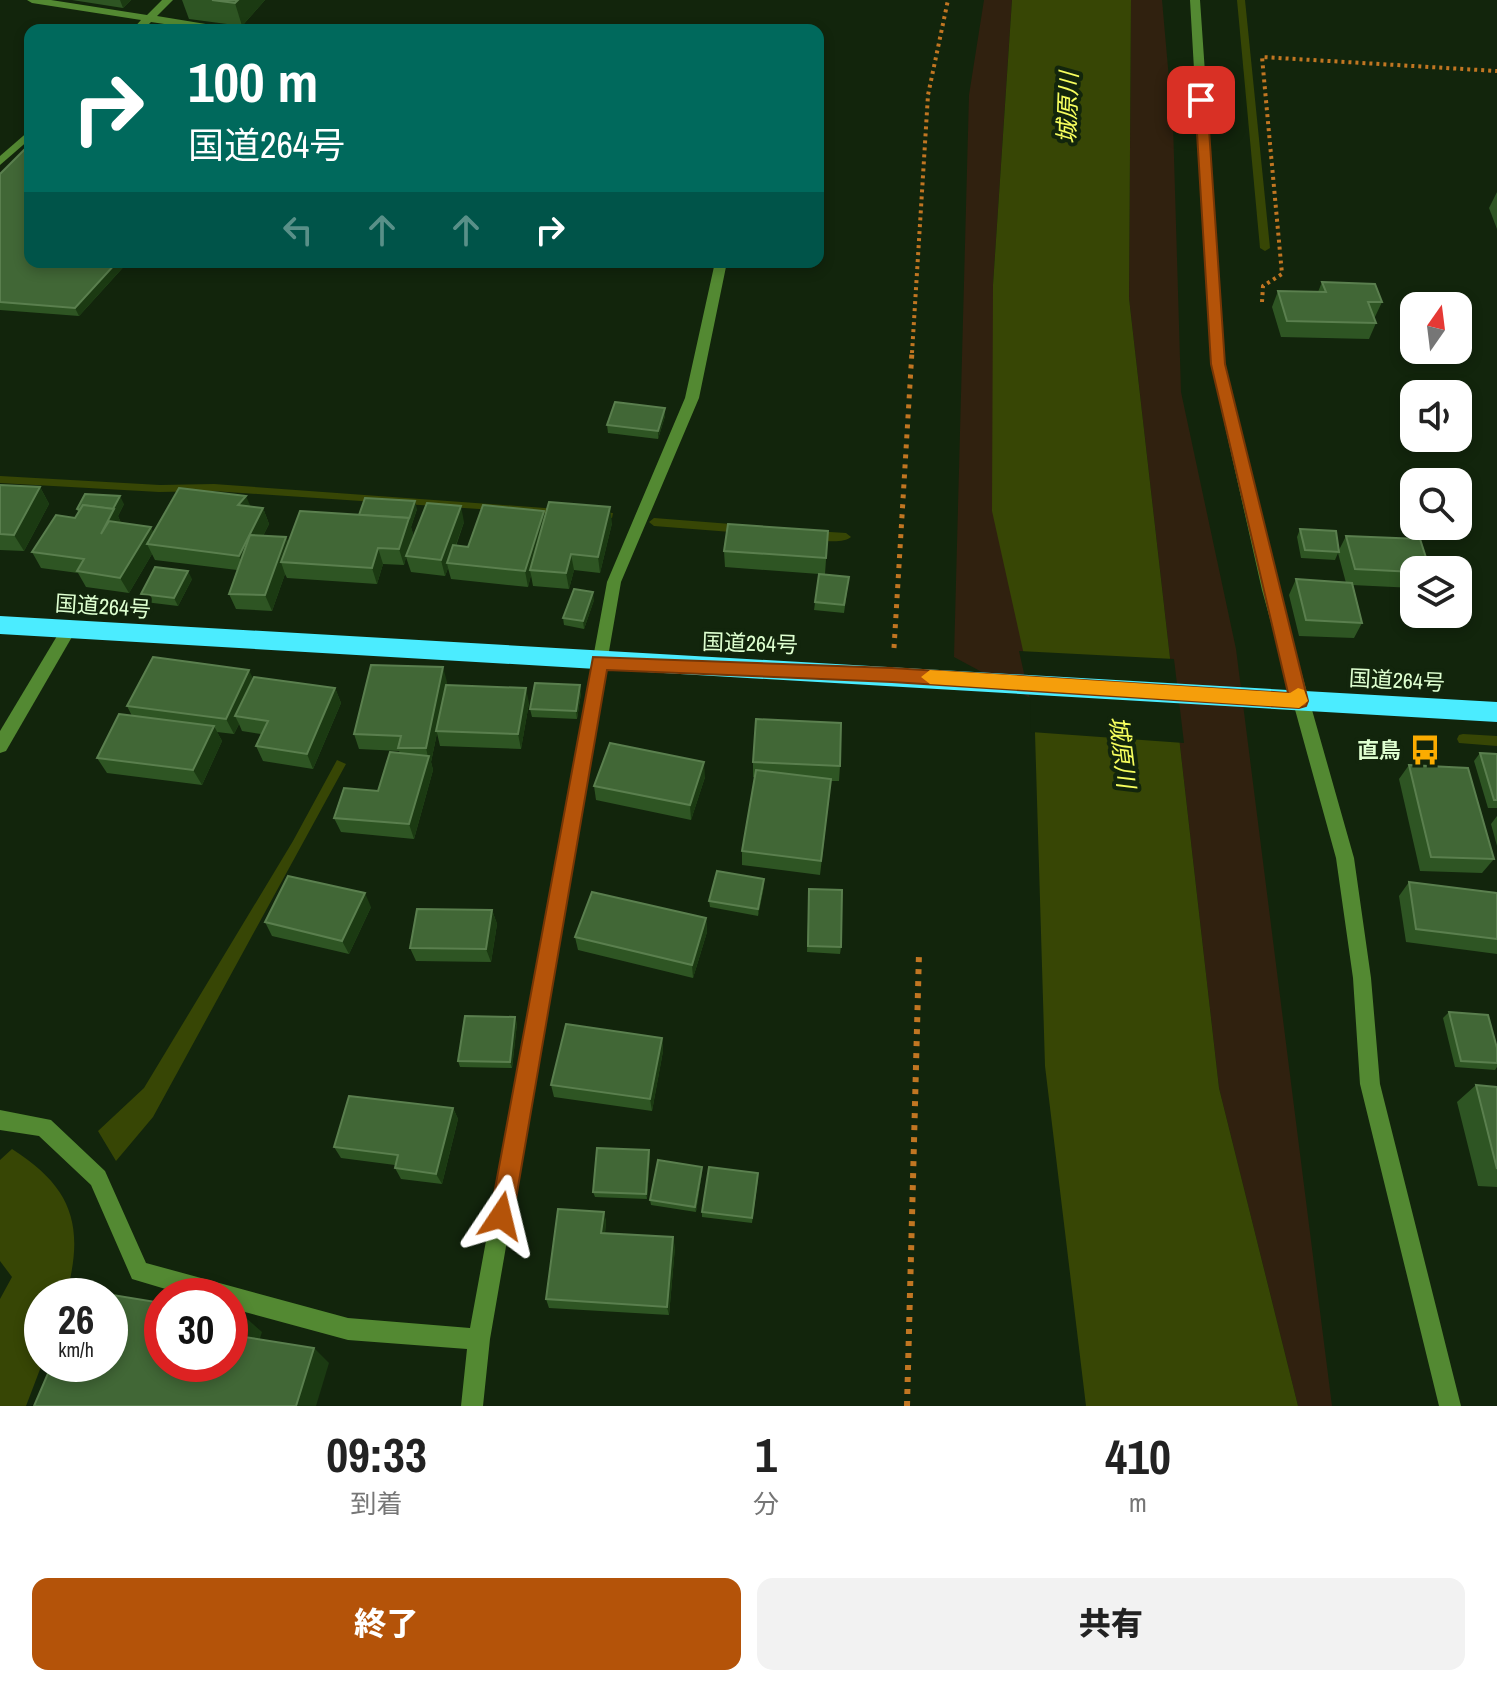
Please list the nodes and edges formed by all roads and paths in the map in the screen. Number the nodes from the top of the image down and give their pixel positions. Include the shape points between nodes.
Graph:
1 (32, 0) edge
2 (168, 0) edge
3 (948, 0) edge
4 (1195, 0) edge
5 (149, 18) junction
6 (143, 24) edge
7 (186, 24) edge
8 (1497, 71) edge
9 (24, 139) edge
10 (0, 162) edge
11 (720, 268) edge
12 (1262, 302) dead end
13 (0, 625) edge
14 (68, 630) junction
15 (599, 662) junction
16 (903, 675) junction
17 (1289, 700) junction
18 (1497, 712) edge
19 (0, 746) edge
20 (919, 953) dead end
21 (0, 1120) edge
22 (162, 1278) edge
23 (248, 1301) edge
24 (479, 1339) junction
25 (472, 1406) edge
26 (907, 1406) edge
27 (1450, 1406) edge

1 - 5 street
2 - 5 street
3 - 16 path via 928,95
4 - 17 street via 1218,364
5 - 6 street
5 - 7 street
8 - 12 path via 1262,57 1282,274 1263,286
9 - 10 street
11 - 15 street via 692,398 614,582
13 - 14 highway, 国道264号
14 - 15 highway, 国道264号
14 - 19 street
15 - 16 highway, 国道264号
15 - 24 street
16 - 17 highway, 国道264号
17 - 18 highway, 国道264号
17 - 27 street via 1345,858 1370,1084
20 - 26 path
21 - 22 street via 44,1127 98,1178 139,1272
23 - 24 street via 348,1329
24 - 25 street

